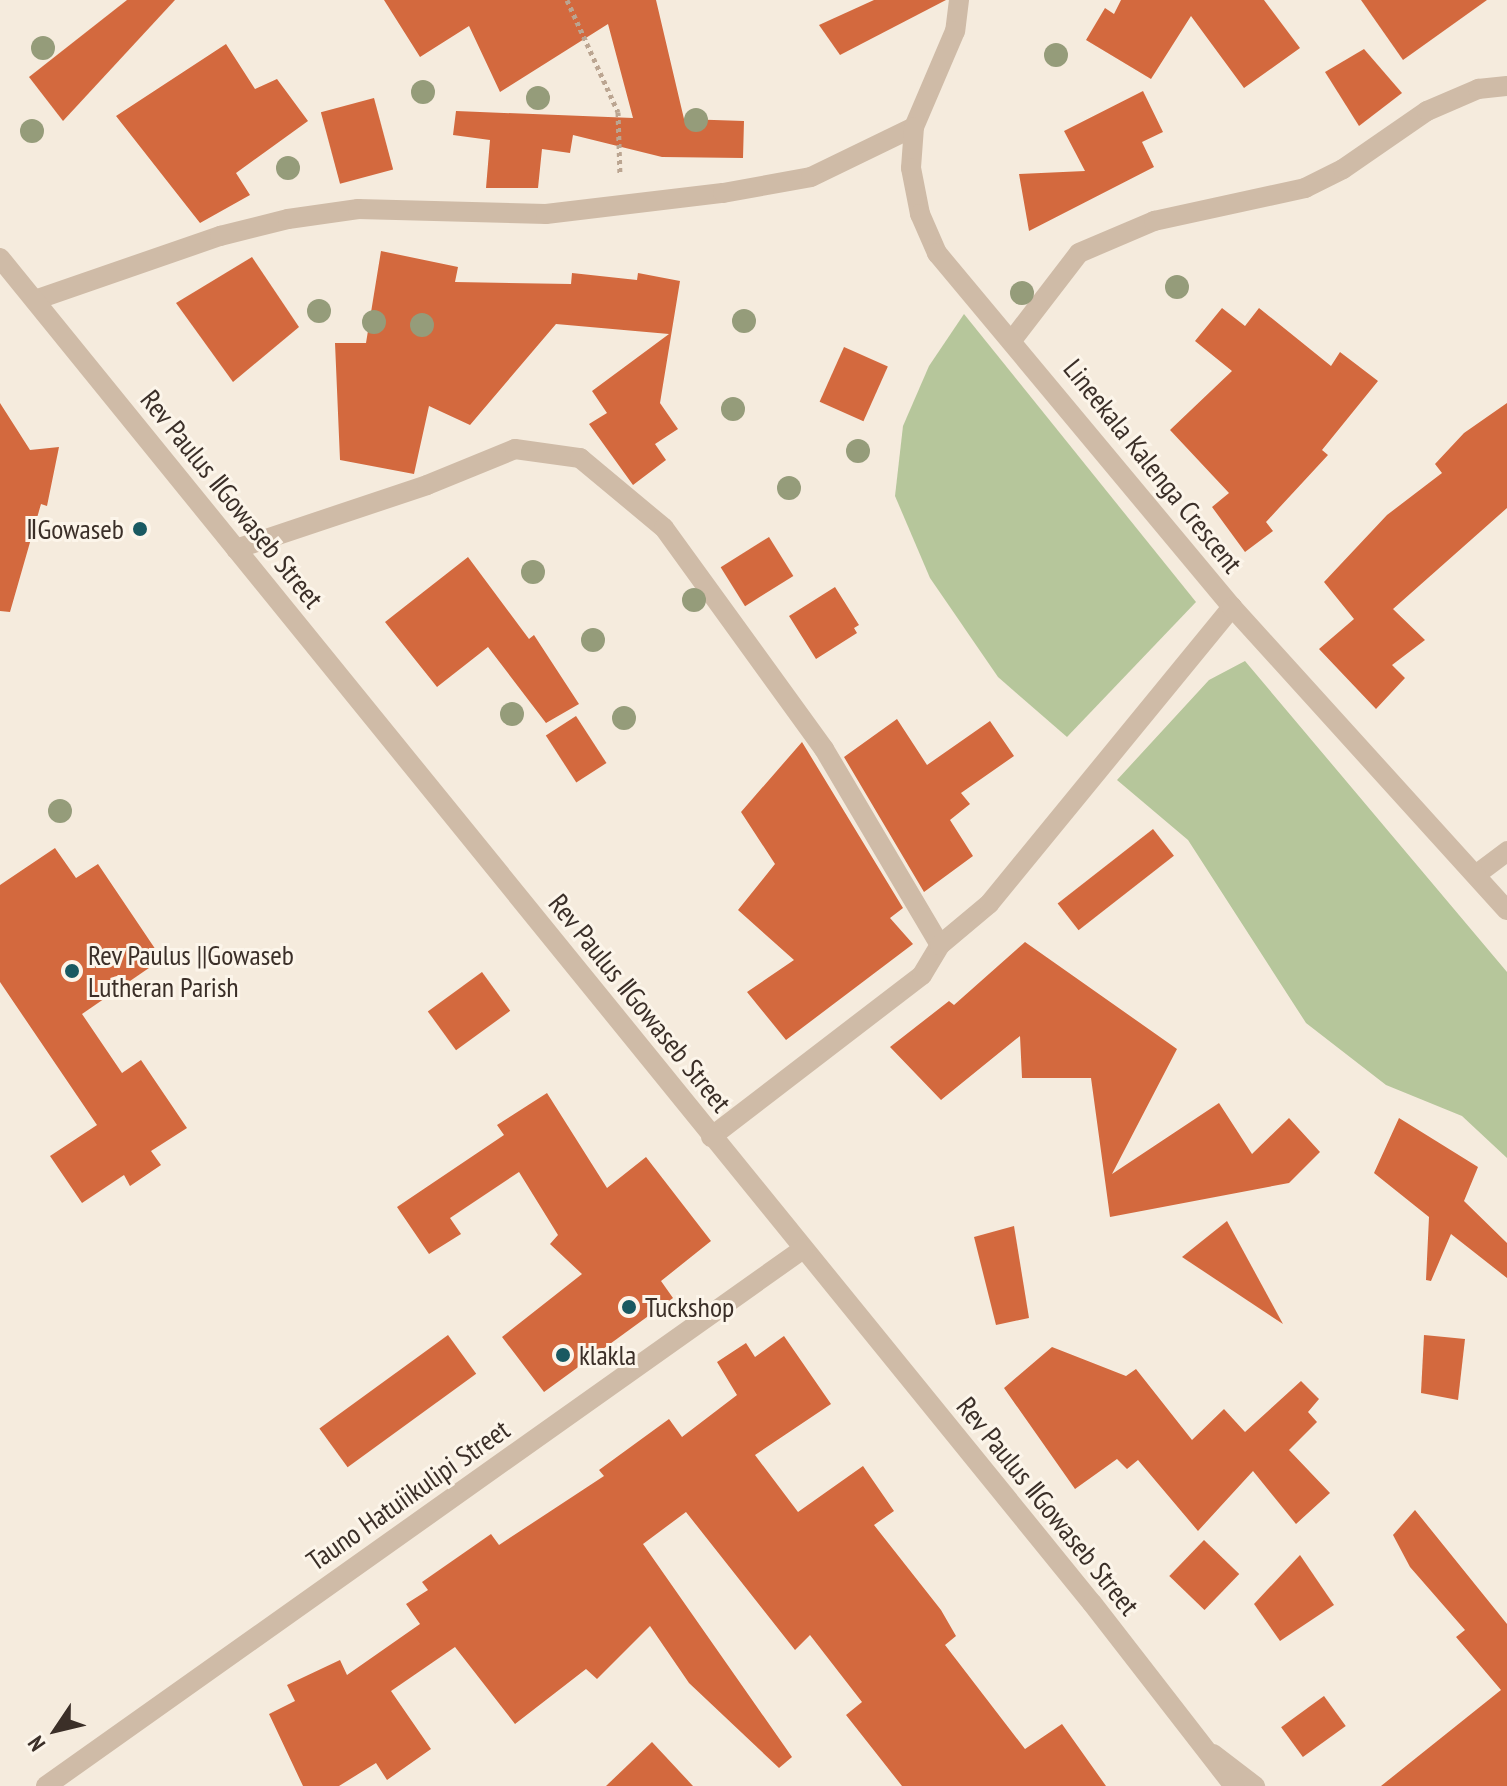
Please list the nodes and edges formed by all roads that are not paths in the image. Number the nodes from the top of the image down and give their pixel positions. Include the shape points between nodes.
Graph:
1 (959, 0) edge
2 (1507, 86) edge
3 (914, 127) junction
4 (0, 258) edge
5 (35, 300) junction
6 (1013, 339) junction
7 (236, 549) junction
8 (1232, 607) junction
9 (1507, 851) edge
10 (1477, 874) junction
11 (1507, 910) edge
12 (940, 945) junction
13 (711, 1137) junction
14 (803, 1249) junction
15 (1204, 1747) junction
16 (52, 1784) edge
17 (1234, 1786) edge
18 (1255, 1786) edge

1 - 3 street, Lineekala Kalenga Crescent via 955,31
2 - 6 street via 1478,89 1427,111 1343,169 1305,188 1154,221 1079,253
3 - 5 street via 811,177 621,207 546,214 358,209 288,219 220,236
3 - 6 street, Lineekala Kalenga Crescent via 911,168 920,214 937,253
4 - 5 street, Rev Paulus ǁGowaseb Street
5 - 7 street, Rev Paulus ǁGowaseb Street
6 - 8 street, Lineekala Kalenga Crescent
7 - 12 street via 427,485 515,449 580,458 664,528 824,749
7 - 13 street, Rev Paulus ǁGowaseb Street
8 - 10 street, Lineekala Kalenga Crescent
8 - 12 street via 989,904
9 - 10 street
10 - 11 street, Lineekala Kalenga Crescent
12 - 13 street via 922,975
13 - 14 street, Rev Paulus ǁGowaseb Street
14 - 15 street, Rev Paulus ǁGowaseb Street
14 - 16 street, Tauno Hatuiikulipi Street
15 - 17 street, Rev Paulus ǁGowaseb Street
15 - 18 street

